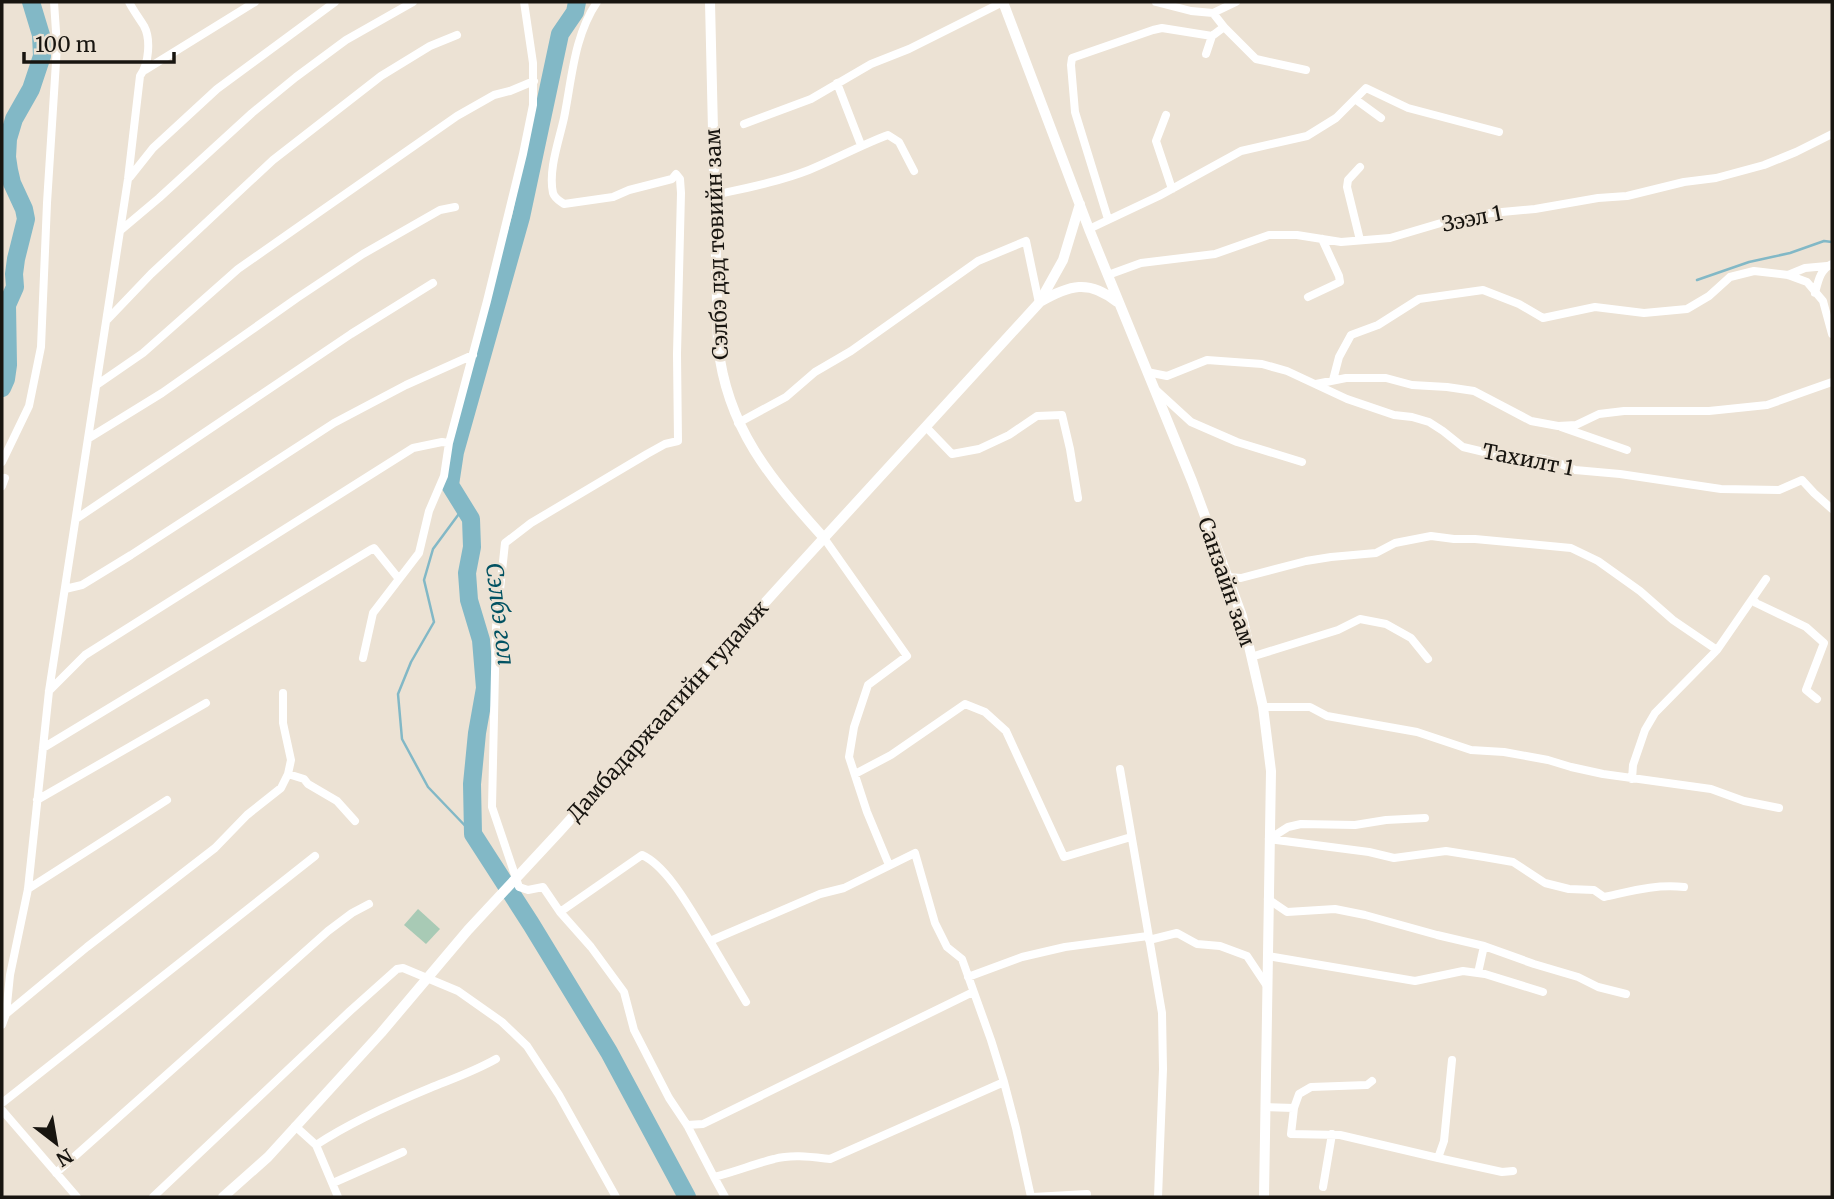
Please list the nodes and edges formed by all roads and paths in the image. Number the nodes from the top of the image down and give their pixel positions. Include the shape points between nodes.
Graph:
1 (54, 2) edge
2 (129, 2) edge
3 (255, 2) edge
4 (335, 2) edge
5 (413, 2) edge
6 (524, 2) edge
7 (597, 2) edge
8 (710, 2) edge
9 (1003, 2) edge
10 (1156, 2) edge
11 (1236, 2) edge
12 (1213, 13) junction
13 (1224, 27) junction
14 (457, 35) dead end
15 (1212, 36) junction
16 (1206, 54) dead end
17 (145, 70) junction
18 (1306, 70) dead end
19 (534, 81) junction
20 (837, 83) junction
21 (1355, 99) junction
22 (1167, 115) dead end
23 (1381, 118) dead end
24 (744, 124) dead end
25 (1499, 132) dead end
26 (1832, 134) edge
27 (861, 145) junction
28 (1360, 167) dead end
29 (914, 172) dead end
30 (128, 179) junction
31 (1172, 189) junction
32 (714, 195) junction
33 (1080, 204) junction
34 (456, 207) dead end
35 (1108, 219) junction
36 (1089, 229) junction
37 (121, 230) junction
38 (1322, 239) junction
39 (1360, 240) junction
40 (1829, 265) edge
41 (1108, 275) junction
42 (1788, 275) junction
43 (433, 283) dead end
44 (1815, 293) junction
45 (1308, 297) dead end
46 (1039, 303) junction
47 (1119, 304) junction
48 (107, 320) junction
49 (1832, 334) edge
50 (473, 355) junction
51 (1147, 372) junction
52 (1333, 380) junction
53 (1832, 382) edge
54 (98, 384) junction
55 (1315, 384) junction
56 (1153, 388) junction
57 (738, 423) junction
58 (1558, 426) junction
59 (926, 428) junction
60 (89, 438) junction
61 (449, 443) junction
62 (1627, 450) dead end
63 (2, 462) edge
64 (1302, 462) dead end
65 (1078, 498) dead end
66 (1832, 509) edge
67 (76, 519) junction
68 (824, 538) junction
69 (1227, 577) junction
70 (399, 579) junction
71 (1766, 579) dead end
72 (65, 589) junction
73 (1752, 599) junction
74 (1717, 650) junction
75 (1251, 657) junction
76 (363, 658) dead end
77 (1428, 659) dead end
78 (49, 691) junction
79 (283, 693) dead end
80 (1817, 699) dead end
81 (206, 703) dead end
82 (1263, 707) junction
83 (43, 748) junction
84 (1120, 769) dead end
85 (288, 774) junction
86 (855, 775) junction
87 (1632, 779) junction
88 (37, 800) junction
89 (167, 800) dead end
90 (1779, 807) dead end
91 (1425, 818) dead end
92 (355, 821) dead end
93 (1131, 837) junction
94 (1269, 839) junction
95 (315, 856) dead end
96 (889, 865) junction
97 (1684, 887) dead end
98 (28, 889) junction
99 (1268, 899) junction
100 (369, 904) dead end
101 (560, 912) junction
102 (1148, 938) junction
103 (710, 941) junction
104 (1485, 946) junction
105 (1268, 956) junction
106 (1478, 973) junction
107 (968, 977) junction
108 (428, 978) junction
109 (1267, 986) junction
110 (974, 992) junction
111 (1543, 992) dead end
112 (1626, 994) dead end
113 (746, 1002) dead end
114 (6, 1014) junction
115 (2, 1025) edge
116 (496, 1059) dead end
117 (1452, 1060) dead end
118 (1372, 1081) dead end
119 (1004, 1082) junction
120 (2, 1103) edge
121 (1266, 1107) junction
122 (1294, 1108) junction
123 (2, 1110) edge
124 (687, 1125) junction
125 (295, 1126) junction
126 (1332, 1134) junction
127 (316, 1145) junction
128 (403, 1152) dead end
129 (1438, 1158) junction
130 (1513, 1171) dead end
131 (56, 1173) junction
132 (714, 1177) junction
133 (332, 1183) junction
134 (1323, 1187) dead end
135 (1087, 1194) dead end
136 (77, 1197) edge
137 (153, 1197) edge
138 (223, 1197) edge
139 (338, 1197) edge
140 (616, 1197) edge
141 (725, 1197) edge
142 (1032, 1197) edge
143 (1158, 1197) edge
144 (1264, 1197) edge

1 - 63 street via 57,46 41,347 29,406
2 - 17 street via 148,39
3 - 17 street
4 - 30 street via 217,89 153,148
5 - 37 street via 346,40 296,77
6 - 19 street
7 - 101 street via 575,57 552,192 564,204 579,203 678,176 678,440 554,509 505,543 496,627 492,807 519,887 543,887
8 - 32 main road, Сэлбэ дэд төвийн зам
9 - 20 street
9 - 33 main road, Санзайн зам
10 - 12 street
11 - 12 street
12 - 13 street
13 - 15 street
13 - 18 street via 1256,59
14 - 48 street via 382,76 282,153
15 - 16 street
15 - 35 street via 1162,28 1072,58 1074,112
17 - 30 street
19 - 50 street via 523,154
19 - 54 street via 494,95 457,116 317,213 238,269 143,353
20 - 24 street via 811,99
20 - 27 street
21 - 23 street
21 - 25 street via 1366,88 1408,108
21 - 31 street via 1307,136 1241,151
22 - 31 street via 1156,141
26 - 39 street, Зээл 1 via 1764,165 1716,178 1491,213 1390,238
27 - 29 street via 894,137
27 - 32 street via 775,182
28 - 39 street via 1347,187
30 - 37 street
31 - 35 street
32 - 57 main road, Сэлбэ дэд төвийн зам via 718,345 724,384
33 - 36 main road, Санзайн зам
33 - 46 main road, Дамбадаржаагийн гудамж via 1063,260
34 - 60 street via 440,211 363,254
35 - 36 street
36 - 41 main road, Санзайн зам
37 - 48 street
38 - 39 street, Зээл 1
38 - 41 street, Зээл 1 via 1269,236 1214,254 1141,263
38 - 45 street via 1340,282
40 - 42 street
40 - 44 street via 1819,277
41 - 47 main road, Санзайн зам
42 - 44 street via 1807,282
42 - 52 street via 1754,271 1730,277 1687,309 1644,313 1595,307 1543,318 1483,290 1419,299 1378,325 1351,335
43 - 67 street
44 - 49 street via 1823,301
46 - 47 main road via 1081,286 1106,293
46 - 57 street via 1026,242 978,261 815,372 786,397
46 - 59 main road, Дамбадаржаагийн гудамж
47 - 51 main road, Санзайн зам
48 - 54 street
50 - 61 street
50 - 72 street via 334,423 131,555
51 - 55 street, Тахилт 1 via 1167,376 1207,360 1262,365
51 - 56 main road, Санзайн зам
52 - 55 street
52 - 58 street via 1386,378 1474,391 1531,421
53 - 58 street via 1767,405 1709,411 1624,411
54 - 60 street
55 - 66 street, Тахилт 1 via 1394,415 1429,422 1463,447 1544,459 1575,470 1721,489 1779,490 1802,480
56 - 64 street via 1191,422
56 - 69 main road, Санзайн зам
57 - 68 main road, Сэлбэ дэд төвийн зам via 767,470
58 - 62 street
59 - 65 street via 952,454 979,449 1037,416 1062,415
59 - 68 main road, Дамбадаржаагийн гудамж
60 - 67 street
61 - 70 street via 444,476 419,553
61 - 78 street via 413,448 359,481 85,655
67 - 72 street
68 - 86 street via 907,656 868,685 849,757
68 - 108 main road, Дамбадаржаагийн гудамж
69 - 74 street via 1376,553 1395,543 1431,536 1571,548 1598,561
69 - 75 main road, Санзайн зам
70 - 76 street via 373,613
70 - 83 street via 374,548
71 - 73 street
72 - 78 street
73 - 74 street
73 - 80 street via 1806,627 1824,643 1806,690
74 - 87 street via 1655,713 1645,730
75 - 77 street via 1360,619 1386,624 1411,638
75 - 82 main road, Санзайн зам
78 - 83 street
79 - 85 street via 283,723 291,760
81 - 88 street
82 - 87 street via 1310,707 1327,716 1417,732 1471,750 1540,758
82 - 94 main road, Санзайн зам via 1271,771
83 - 88 street
84 - 93 street
85 - 92 street via 337,801
85 - 114 street via 282,788 215,848
86 - 93 street via 965,704 985,712 1006,731 1063,858
86 - 96 street
87 - 90 street via 1711,789
88 - 98 street
89 - 98 street
91 - 94 street via 1355,825 1301,824
93 - 102 street
94 - 97 street via 1394,858 1446,851 1513,862 1545,883 1594,890 1604,897 1646,887
94 - 99 main road, Санзайн зам
95 - 120 street
96 - 103 street via 844,888
96 - 107 street via 915,853 935,923
98 - 114 street
99 - 104 street via 1287,912 1335,909
99 - 105 main road, Санзайн зам
100 - 131 street via 328,931
101 - 103 street via 642,855 675,887
101 - 124 street via 624,992 634,1030
102 - 107 street via 1065,947
102 - 109 street via 1177,933 1198,944 1247,956
102 - 143 street via 1162,1013
103 - 113 street
104 - 106 street
104 - 112 street
105 - 106 street via 1415,981 1463,971
105 - 109 main road, Санзайн зам
106 - 111 street
107 - 110 street
108 - 125 main road, Дамбадаржаагийн гудамж
108 - 137 street via 397,970
108 - 140 street via 458,991 527,1046
109 - 121 main road, Санзайн зам
110 - 119 street
110 - 124 street via 703,1124
114 - 115 street
116 - 127 street
117 - 129 street via 1444,1141
118 - 122 street via 1311,1087 1298,1094
119 - 132 street via 830,1159 776,1158
119 - 142 street
121 - 122 street
121 - 144 main road, Санзайн зам
122 - 126 street via 1291,1134
123 - 131 street
124 - 132 street
125 - 127 street
125 - 138 main road, Дамбадаржаагийн гудамж
126 - 129 street
126 - 134 street
127 - 133 street
128 - 133 street
129 - 130 street
131 - 136 street
132 - 141 street
133 - 139 street
135 - 142 street

